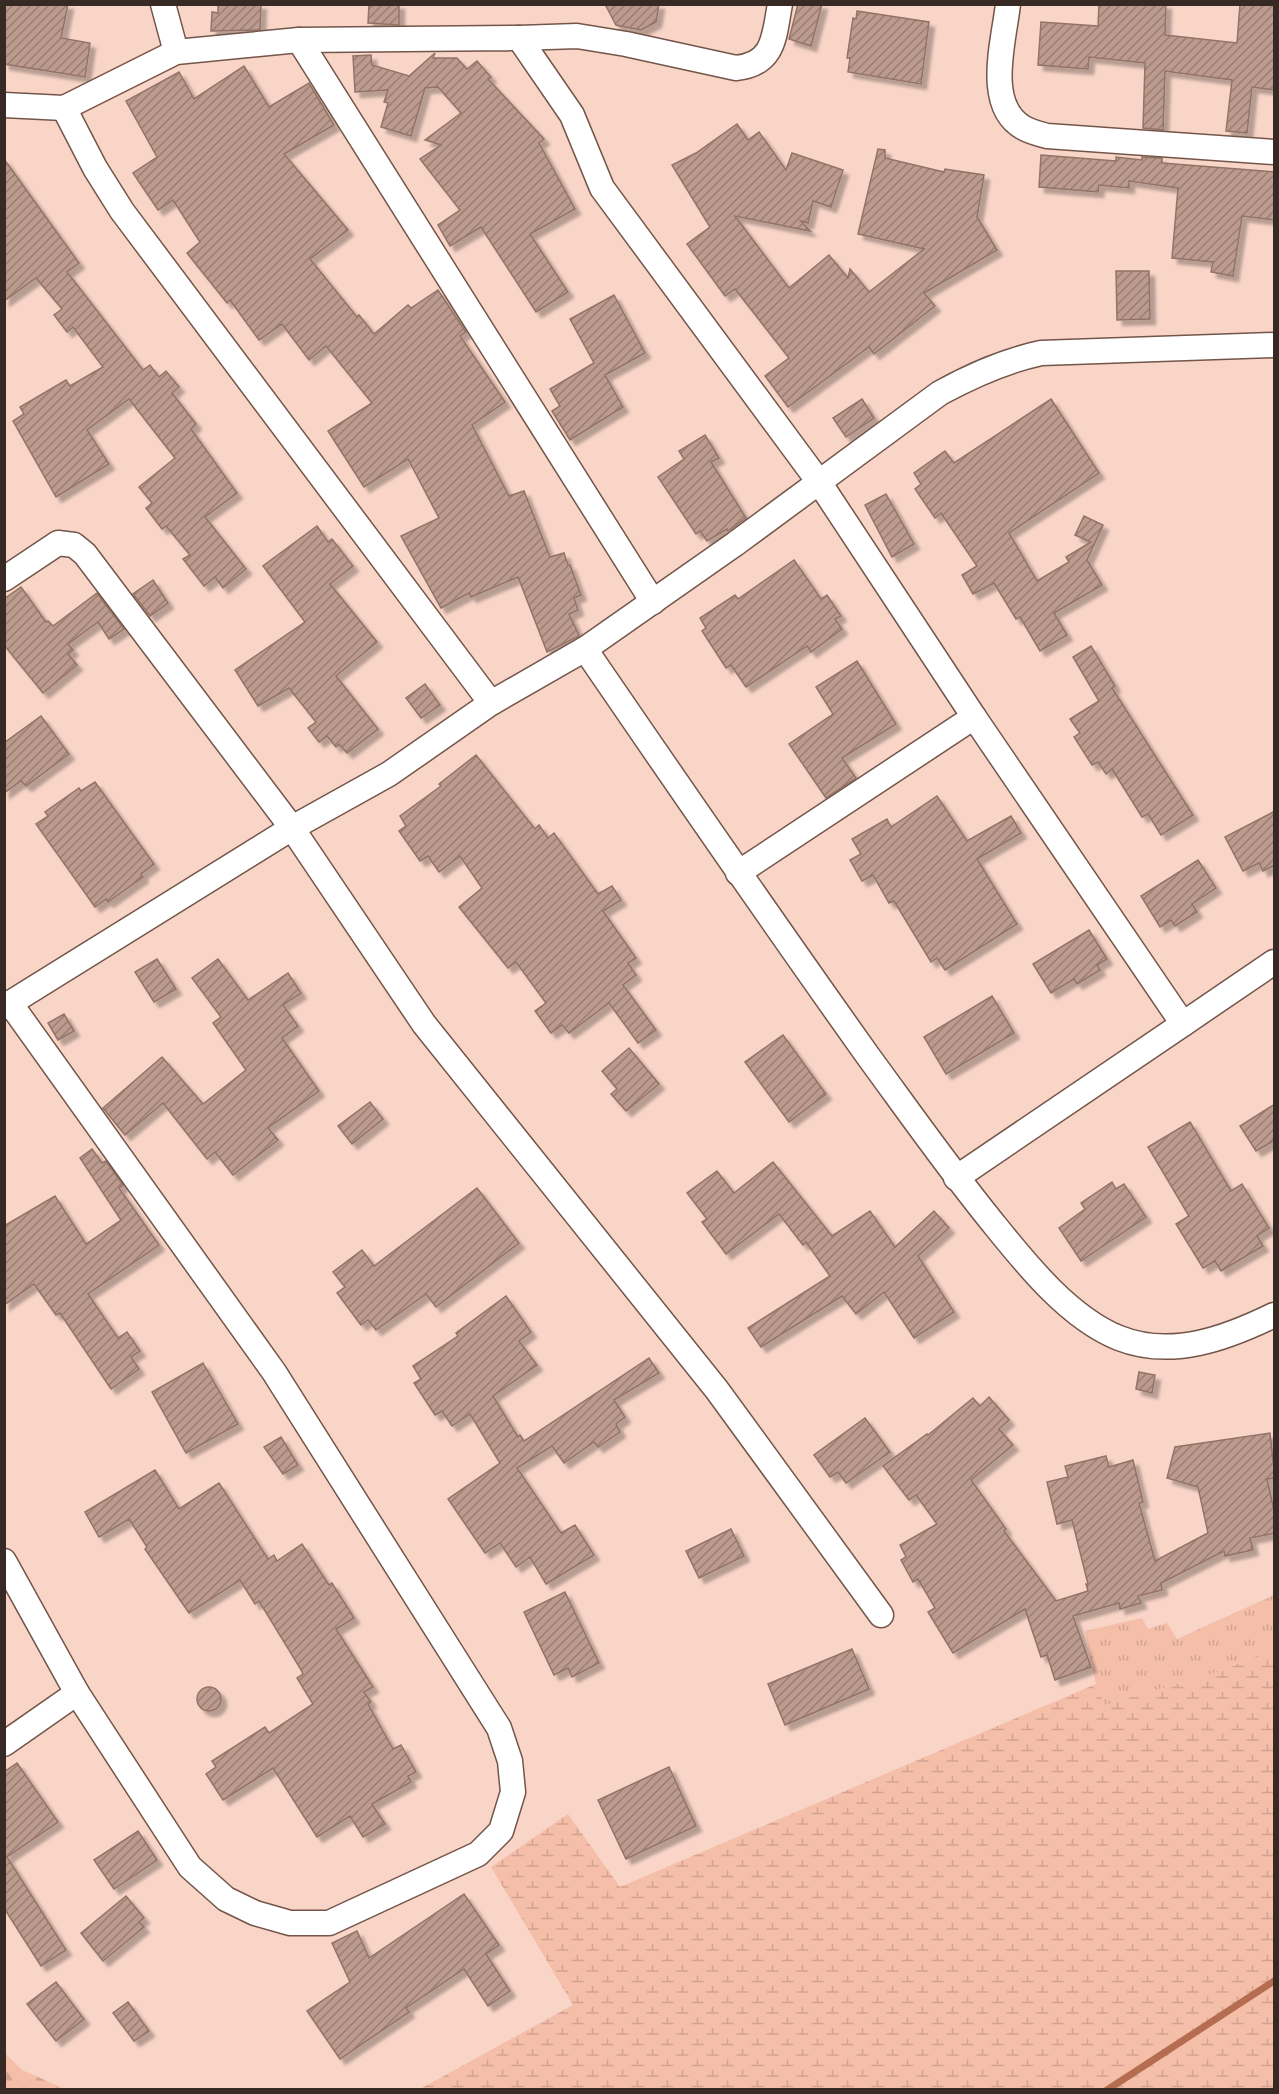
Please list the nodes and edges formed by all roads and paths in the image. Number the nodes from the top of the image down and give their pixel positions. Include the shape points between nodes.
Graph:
1 (163, 4) edge
2 (780, 4) edge
3 (1008, 4) edge
4 (519, 38) junction
5 (299, 40) junction
6 (176, 52) junction
7 (4, 105) edge
8 (64, 108) junction
9 (1275, 152) edge
10 (1275, 345) edge
11 (819, 482) junction
12 (4, 579) edge
13 (653, 602) junction
14 (585, 649) junction
15 (491, 703) junction
16 (974, 717) junction
17 (292, 828) junction
18 (738, 873) junction
19 (1275, 962) edge
20 (7, 1005) edge
21 (1183, 1023) junction
22 (956, 1178) junction
23 (1275, 1315) edge
24 (4, 1561) edge
25 (881, 1614) dead end
26 (77, 1694) junction
27 (4, 1744) edge

1 - 6 street
2 - 4 street via 769,51 751,66 736,68 577,36
3 - 9 street via 999,85 1004,104 1024,128 1047,136
4 - 5 street
4 - 11 street via 572,116 602,188
5 - 6 street
5 - 13 street
6 - 8 street
7 - 8 street
8 - 15 street via 122,211
10 - 11 street via 1041,353 1010,359 940,393
11 - 13 street
11 - 16 street
12 - 17 street via 58,543 74,545 85,554
13 - 14 street
14 - 15 street
14 - 18 street
15 - 17 street via 389,774
16 - 18 street
16 - 21 street
17 - 20 street
17 - 25 street via 424,1024 717,1390
18 - 22 street
19 - 21 street
20 - 26 street via 274,1372 499,1728 510,1761 513,1792 501,1831 478,1854 329,1923 290,1923 226,1899 190,1867
21 - 22 street
22 - 23 street via 1037,1278 1083,1316 1119,1338 1176,1346 1213,1342
24 - 26 street
26 - 27 street

